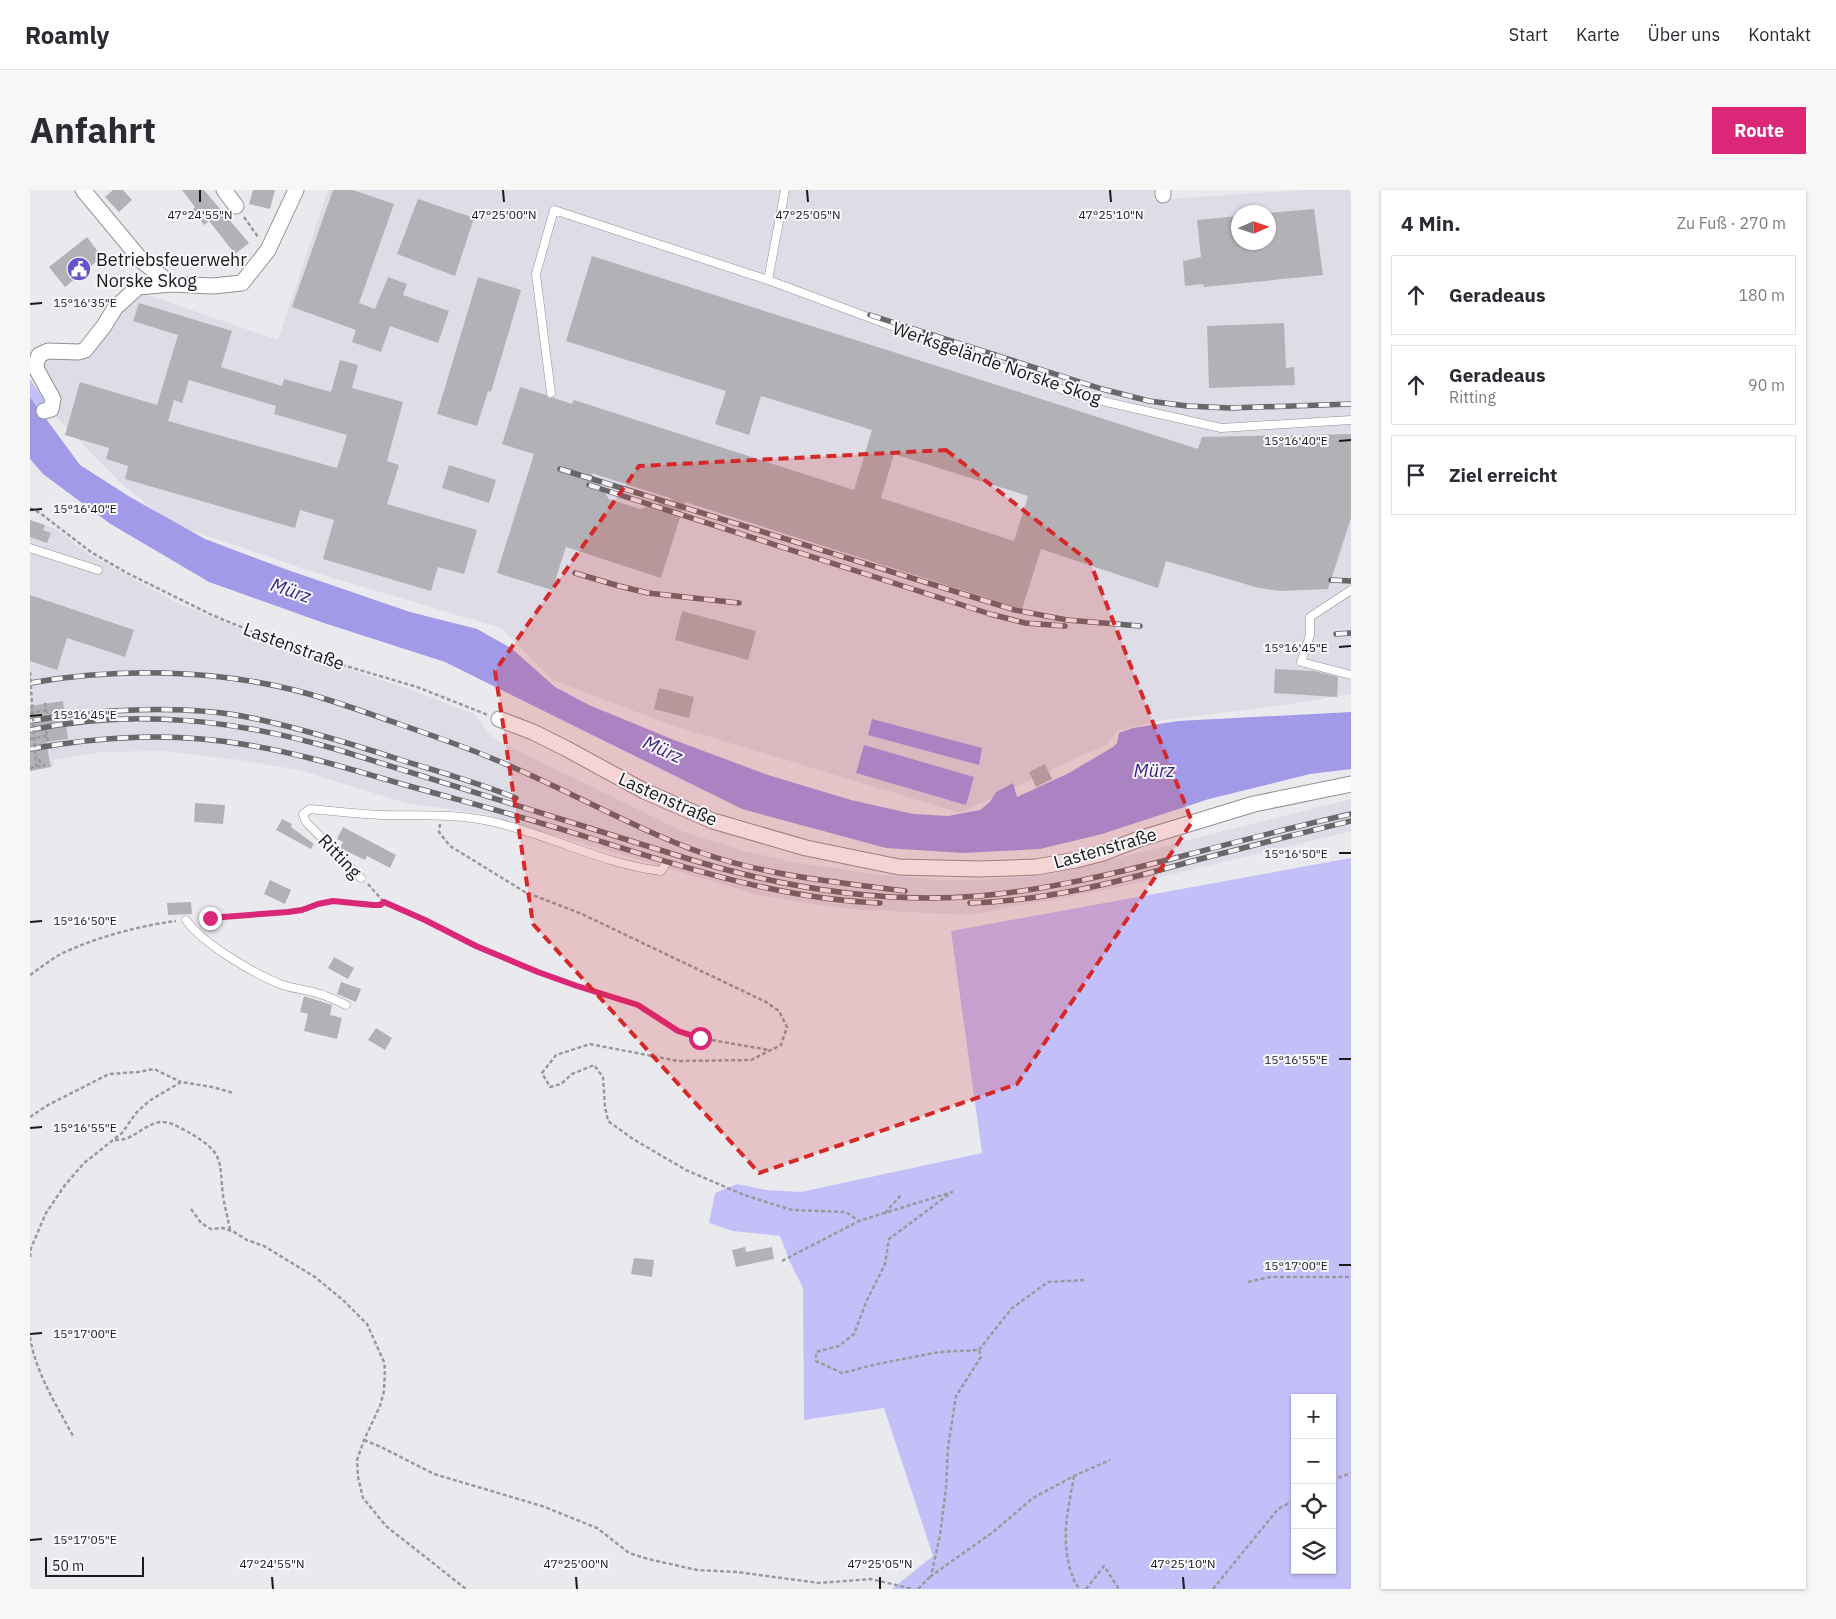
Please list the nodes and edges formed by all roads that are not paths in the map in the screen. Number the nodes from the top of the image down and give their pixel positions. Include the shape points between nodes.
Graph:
1 (83, 190) edge
2 (224, 190) edge
3 (241, 190) edge
4 (296, 190) edge
5 (785, 190) edge
6 (768, 280) junction
7 (171, 284) junction
8 (551, 394) dead end
9 (44, 411) dead end
10 (1351, 420) edge
11 (30, 548) edge
12 (98, 570) dead end
13 (1351, 590) edge
14 (1351, 675) edge
15 (498, 719) road end
16 (1351, 784) edge
17 (665, 865) dead end
18 (362, 878) road end
19 (186, 920) road end
20 (346, 1005) dead end

1 - 7 street via 142,260
2 - 3 street via 236,206
4 - 7 street via 268,250 242,283 212,286
5 - 6 lane
6 - 8 lane, Werksgelände Norske Skog via 554,210 536,274
6 - 10 lane, Werksgelände Norske Skog via 1080,396 1221,428
7 - 9 street via 138,287 115,308 85,350 48,351 40,355 37,370 53,399 51,409
11 - 12 lane
13 - 14 lane via 1310,617 1310,635 1301,662
15 - 16 street, Lastenstraße via 559,744 681,813 806,848 899,867 979,869 1076,860 1254,804
17 - 18 lane, Ritting via 661,871 653,870 592,855 488,820 441,815 306,811 303,814 306,822
19 - 20 lane via 234,960 260,975 328,996

